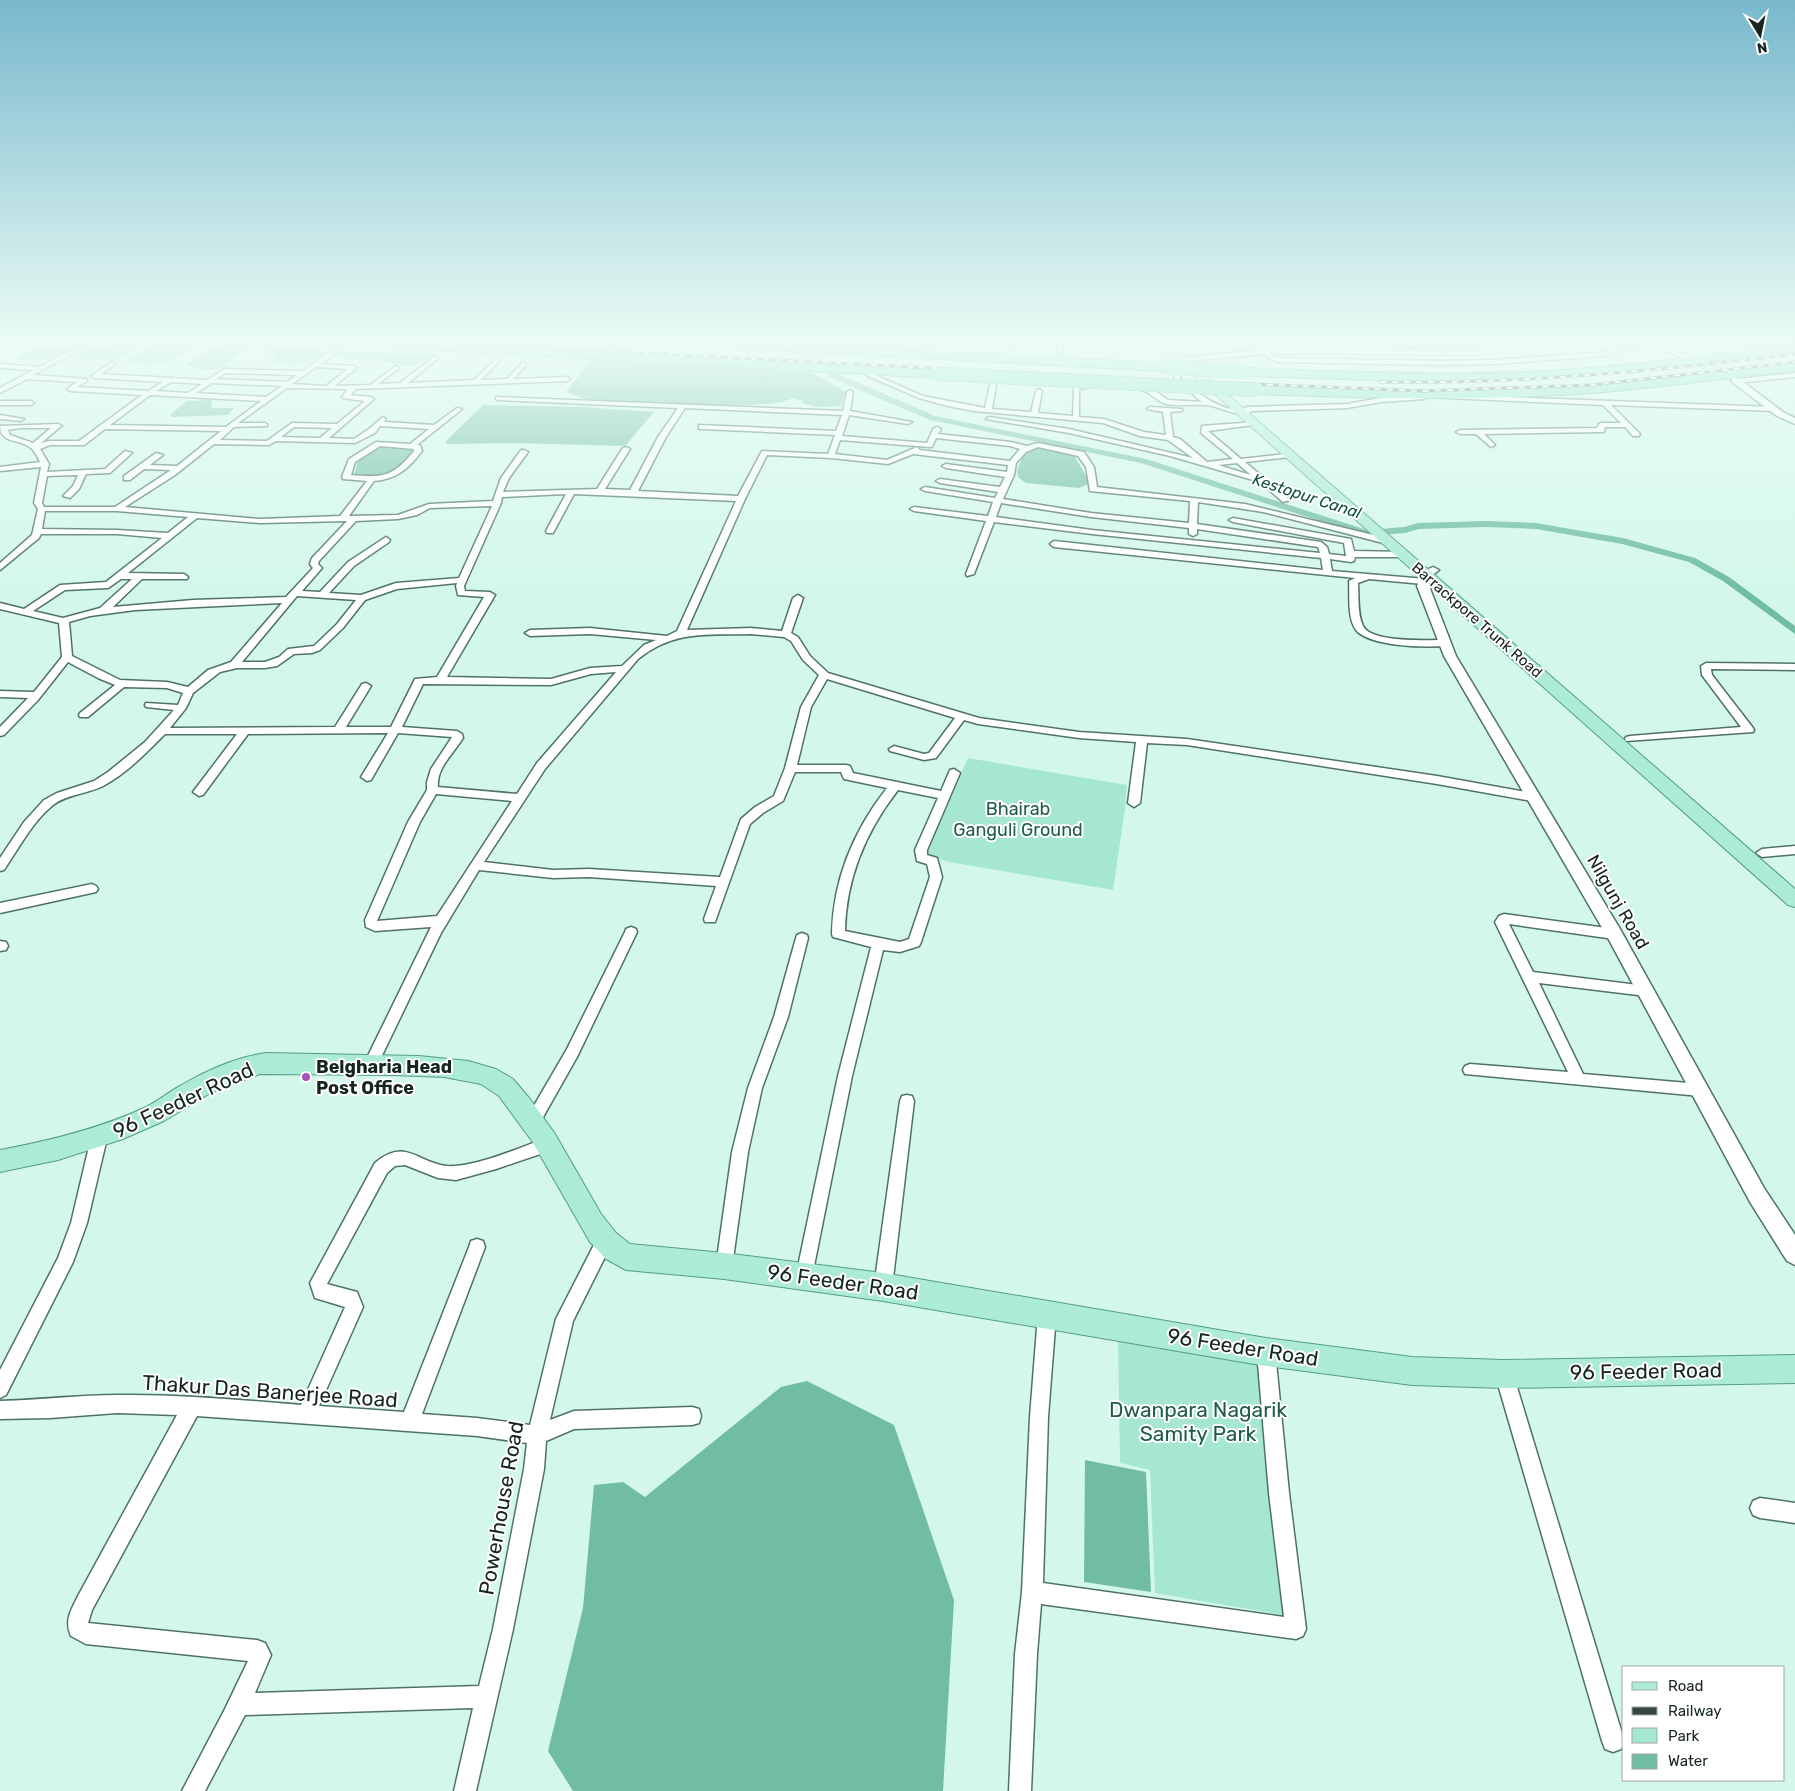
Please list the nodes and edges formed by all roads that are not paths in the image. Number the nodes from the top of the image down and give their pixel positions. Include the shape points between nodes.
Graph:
1 (1248, 423) edge
2 (108, 424) edge
3 (235, 424) edge
4 (343, 424) edge
5 (380, 424) edge
6 (398, 424) edge
7 (440, 424) edge
8 (671, 424) edge
9 (843, 424) edge
10 (1021, 424) edge
11 (1112, 424) edge
12 (1168, 424) edge
13 (1244, 424) edge
14 (1260, 424) edge
15 (266, 425) dead end
16 (1628, 425) joint
17 (340, 426) junction
18 (103, 427) junction
19 (231, 427) junction
20 (436, 427) junction
21 (702, 427) dead end
22 (2, 429) edge
23 (1460, 432) dead end
24 (1478, 432) junction
25 (1636, 434) dead end
26 (839, 435) junction
27 (1170, 438) junction
28 (274, 439) junction
29 (322, 440) junction
30 (21, 441) junction
31 (213, 442) junction
32 (7, 444) dead end
33 (413, 444) dead end
34 (929, 444) junction
35 (1491, 445) dead end
36 (35, 447) junction
37 (626, 449) dead end
38 (1028, 449) junction
39 (910, 451) junction
40 (524, 452) dead end
41 (128, 453) dead end
42 (159, 455) dead end
43 (830, 456) junction
44 (1290, 456) junction
45 (1239, 461) junction
46 (1012, 463) junction
47 (45, 464) junction
48 (1205, 464) junction
49 (946, 466) dead end
50 (143, 467) junction
51 (179, 468) junction
52 (0, 469) edge
53 (83, 473) junction
54 (44, 474) junction
55 (1010, 476) junction
56 (127, 478) dead end
57 (372, 479) junction
58 (1261, 480) junction
59 (940, 481) dead end
60 (925, 489) dead end
61 (1002, 490) junction
62 (572, 491) junction
63 (600, 491) junction
64 (633, 492) junction
65 (67, 496) dead end
66 (498, 499) junction
67 (741, 499) junction
68 (998, 500) junction
69 (1194, 500) junction
70 (1286, 500) dead end
71 (42, 509) junction
72 (117, 509) junction
73 (914, 509) dead end
74 (195, 516) junction
75 (343, 518) junction
76 (354, 518) junction
77 (992, 520) junction
78 (1233, 520) dead end
79 (1194, 526) junction
80 (37, 531) junction
81 (550, 531) dead end
82 (170, 536) junction
83 (1387, 536) junction
84 (1347, 537) junction
85 (386, 540) dead end
86 (1193, 542) junction
87 (1054, 544) dead end
88 (1402, 554) junction
89 (1325, 556) junction
90 (1193, 559) junction
91 (1352, 559) junction
92 (0, 567) edge
93 (1328, 573) junction
94 (970, 574) dead end
95 (119, 576) junction
96 (140, 576) junction
97 (152, 576) junction
98 (184, 577) dead end
99 (1426, 578) junction
100 (462, 580) junction
101 (323, 594) junction
102 (292, 597) junction
103 (362, 598) junction
104 (798, 598) dead end
105 (1, 607) edge
106 (115, 609) junction
107 (104, 611) junction
108 (26, 612) junction
109 (64, 621) junction
110 (530, 633) dead end
111 (681, 633) junction
112 (786, 634) junction
113 (666, 638) junction
114 (1445, 643) junction
115 (67, 657) junction
116 (212, 662) dead end
117 (233, 666) junction
118 (1795, 667) edge
119 (623, 668) junction
120 (824, 675) junction
121 (205, 677) junction
122 (440, 680) junction
123 (122, 684) junction
124 (366, 686) dead end
125 (189, 692) junction
126 (0, 694) edge
127 (36, 695) junction
128 (150, 705) dead end
129 (180, 708) junction
130 (84, 715) dead end
131 (962, 716) junction
132 (339, 729) junction
133 (162, 730) junction
134 (395, 730) junction
135 (245, 731) junction
136 (0, 733) edge
137 (1142, 739) junction
138 (1630, 739) junction
139 (894, 749) dead end
140 (791, 768) junction
141 (954, 773) dead end
142 (368, 777) dead end
143 (895, 786) junction
144 (433, 790) junction
145 (199, 792) dead end
146 (944, 796) junction
147 (1532, 797) junction
148 (520, 798) junction
149 (1134, 803) dead end
150 (1795, 850) edge
151 (1762, 854) junction
152 (476, 865) junction
153 (0, 867) edge
154 (724, 882) junction
155 (1795, 883) edge
156 (92, 889) dead end
157 (1795, 900) edge
158 (0, 908) edge
159 (710, 919) dead end
160 (441, 922) junction
161 (631, 932) dead end
162 (1614, 934) junction
163 (802, 938) dead end
164 (878, 944) junction
165 (1529, 978) junction
166 (1646, 991) junction
167 (370, 1066) junction
168 (1470, 1070) dead end
169 (1578, 1078) junction
170 (1700, 1090) junction
171 (907, 1101) dead end
172 (533, 1121) junction
173 (99, 1138) junction
174 (547, 1145) junction
175 (0, 1161) edge
176 (605, 1241) junction
177 (477, 1247) dead end
178 (1795, 1254) edge
179 (724, 1266) junction
180 (804, 1276) junction
181 (883, 1287) junction
182 (1047, 1315) junction
183 (1266, 1352) junction
184 (1795, 1369) edge
185 (1504, 1374) junction
186 (0, 1389) edge
187 (192, 1406) junction
188 (0, 1410) edge
189 (306, 1414) junction
190 (692, 1416) dead end
191 (410, 1422) junction
192 (537, 1435) junction
193 (1760, 1508) dead end
194 (1795, 1513) edge
195 (1032, 1592) junction
196 (487, 1697) junction
197 (239, 1704) junction
198 (1613, 1741) dead end
199 (193, 1791) edge
200 (465, 1791) edge
201 (1020, 1791) edge

1 - 44 main road, Barrackpore Trunk Road
2 - 18 street
3 - 19 street
4 - 17 street
5 - 29 street via 355,441
6 - 20 street
7 - 20 street
8 - 64 street
9 - 26 street
10 - 48 street via 1052,427
11 - 27 street via 1142,434
12 - 27 street
13 - 45 street via 1203,429
14 - 83 main road, Barrackpore Trunk Road
15 - 19 street
16 - 24 street via 1599,425 1601,430
16 - 25 street
17 - 28 street via 292,425
17 - 29 street
18 - 19 street
18 - 36 street via 81,443 49,443
19 - 31 street
20 - 33 street
21 - 26 street
22 - 30 street via 7,436
22 - 36 street via 58,426
23 - 24 street
24 - 35 street
26 - 34 street
26 - 43 street
27 - 48 street
28 - 29 street
28 - 31 street via 269,443
30 - 32 street
30 - 36 street
31 - 51 street
34 - 38 street via 935,433
34 - 39 street
36 - 47 street
37 - 63 street
38 - 46 street via 1023,450
38 - 69 street via 1038,445 1081,454 1090,467 1093,489
39 - 43 street via 888,462
39 - 46 street
40 - 66 street via 505,478
41 - 53 street via 107,471
42 - 50 street
43 - 67 street via 765,453
44 - 45 street
44 - 83 main road, Barrackpore Trunk Road via 1369,526
45 - 48 street
45 - 58 street
46 - 55 street
47 - 52 street
47 - 54 street
48 - 58 street
49 - 55 street
50 - 51 street
50 - 56 street
51 - 72 street
53 - 54 street
53 - 65 street
54 - 71 street via 38,504
55 - 61 street
57 - 57 street via 389,478 400,472 418,450 417,447 380,444 352,461 346,477
57 - 75 street
58 - 70 street
59 - 61 street
60 - 68 street
61 - 68 street
62 - 63 street
62 - 66 street via 543,491
62 - 81 street
63 - 64 street
64 - 67 street
66 - 76 street via 429,506 398,517
66 - 100 street
67 - 111 street
68 - 77 street
68 - 79 street via 1090,515
69 - 79 street
69 - 84 street via 1274,511
71 - 72 street
71 - 80 street
72 - 74 street
73 - 77 street
74 - 75 street via 260,520
74 - 82 street
75 - 76 street
76 - 102 street via 315,560 318,568
77 - 86 street
77 - 94 street
78 - 84 street
79 - 86 street
79 - 89 street via 1321,545
80 - 82 street
80 - 92 street via 36,536
82 - 95 street
83 - 84 street
83 - 88 main road, Barrackpore Trunk Road
83 - 99 main road, Barrackpore Trunk Road
84 - 91 street
85 - 101 street via 351,564
86 - 89 street
86 - 90 street
87 - 90 street
88 - 91 street
88 - 99 main road, Barrackpore Trunk Road
89 - 91 street
89 - 93 street
90 - 93 street
93 - 99 street
95 - 96 street
95 - 108 street via 108,585 63,586
96 - 97 street
96 - 107 street
97 - 98 street
97 - 106 street
99 - 114 street, Nilgunj Road
99 - 114 street via 1364,578 1353,581 1358,627 1364,635 1378,640
99 - 138 main road, Barrackpore Trunk Road
99 - 157 main road, Barrackpore Trunk Road
100 - 103 street via 396,586
100 - 122 street via 461,593 490,596
101 - 102 street
101 - 103 street
102 - 106 street
102 - 117 street
103 - 117 street via 317,648 291,651 274,665
104 - 112 street
105 - 108 street
106 - 107 street
107 - 109 street
108 - 109 street
109 - 115 street
110 - 113 street via 590,631
111 - 112 street via 751,631
111 - 113 street
112 - 120 street via 795,640 806,658
113 - 119 street via 647,647
114 - 147 street, Nilgunj Road
115 - 123 street
115 - 127 street
116 - 121 street
117 - 121 street via 221,668
118 - 138 street via 1706,666 1707,675 1749,730
119 - 122 street via 590,671 552,682
119 - 148 street via 541,766
120 - 131 street
120 - 140 street via 806,707
121 - 125 street
122 - 134 street via 419,681
123 - 125 street via 171,687
123 - 130 street
124 - 132 street
125 - 129 street
126 - 127 street
127 - 136 street
128 - 129 street
129 - 133 street
131 - 137 street via 1079,735
131 - 139 street via 932,756
132 - 134 street
132 - 135 street
133 - 135 street
133 - 153 street via 136,756 103,781 50,802 35,817
134 - 142 street
134 - 144 street via 457,734 455,744 432,776
135 - 145 street
137 - 147 street via 1187,742
137 - 149 street
138 - 151 main road, Barrackpore Trunk Road
140 - 143 street via 846,769 848,776
140 - 154 street via 779,798 744,822
141 - 146 street
143 - 146 street
143 - 164 street via 865,828 849,871 837,923 838,934
144 - 148 street
144 - 160 street via 414,822 371,924
146 - 164 street via 921,850 921,858 933,862 936,876 914,942 900,947
147 - 162 street, Nilgunj Road
148 - 152 street
150 - 151 street
151 - 155 main road, Barrackpore Trunk Road
152 - 154 street via 553,874 589,873
152 - 160 street
154 - 159 street
156 - 158 street
160 - 167 street via 404,991
161 - 172 street via 572,1053
162 - 165 street via 1504,919 1502,925
162 - 166 street, Nilgunj Road
163 - 179 street via 781,1017 755,1088 740,1152
164 - 180 street via 845,1076
165 - 166 street
165 - 169 street
166 - 170 street, Nilgunj Road
167 - 172 main road, 96 Feeder Road via 430,1066 490,1077 502,1083
167 - 173 main road, 96 Feeder Road via 262,1064 221,1078 188,1093 154,1115
168 - 169 street
169 - 170 street
170 - 178 street, Nilgunj Road via 1757,1195
171 - 181 street
172 - 174 main road, 96 Feeder Road
173 - 175 main road, 96 Feeder Road
173 - 186 street via 79,1223 64,1262
174 - 176 main road, 96 Feeder Road via 583,1210
174 - 189 street via 447,1173 401,1156 388,1160 318,1283 321,1292 351,1298 354,1307
176 - 179 main road, 96 Feeder Road via 612,1250 626,1257
176 - 192 street, Powerhouse Road via 565,1319
177 - 191 street
179 - 180 main road, 96 Feeder Road
180 - 181 main road, 96 Feeder Road
181 - 182 main road, 96 Feeder Road
182 - 183 main road, 96 Feeder Road
182 - 195 street
183 - 185 main road, 96 Feeder Road via 1412,1371
183 - 195 street via 1296,1629
184 - 185 main road, 96 Feeder Road
185 - 198 street
187 - 188 street, Thakur Das Banerjee Road via 117,1404 50,1410
187 - 189 street, Thakur Das Banerjee Road
187 - 197 street via 85,1603 78,1619 78,1629 86,1634 257,1652 259,1660
189 - 191 street, Thakur Das Banerjee Road
190 - 192 street via 574,1420
191 - 192 street, Thakur Das Banerjee Road
192 - 196 street, Powerhouse Road via 534,1469
193 - 194 street
195 - 201 street
196 - 197 street
196 - 200 street, Powerhouse Road
197 - 199 street

